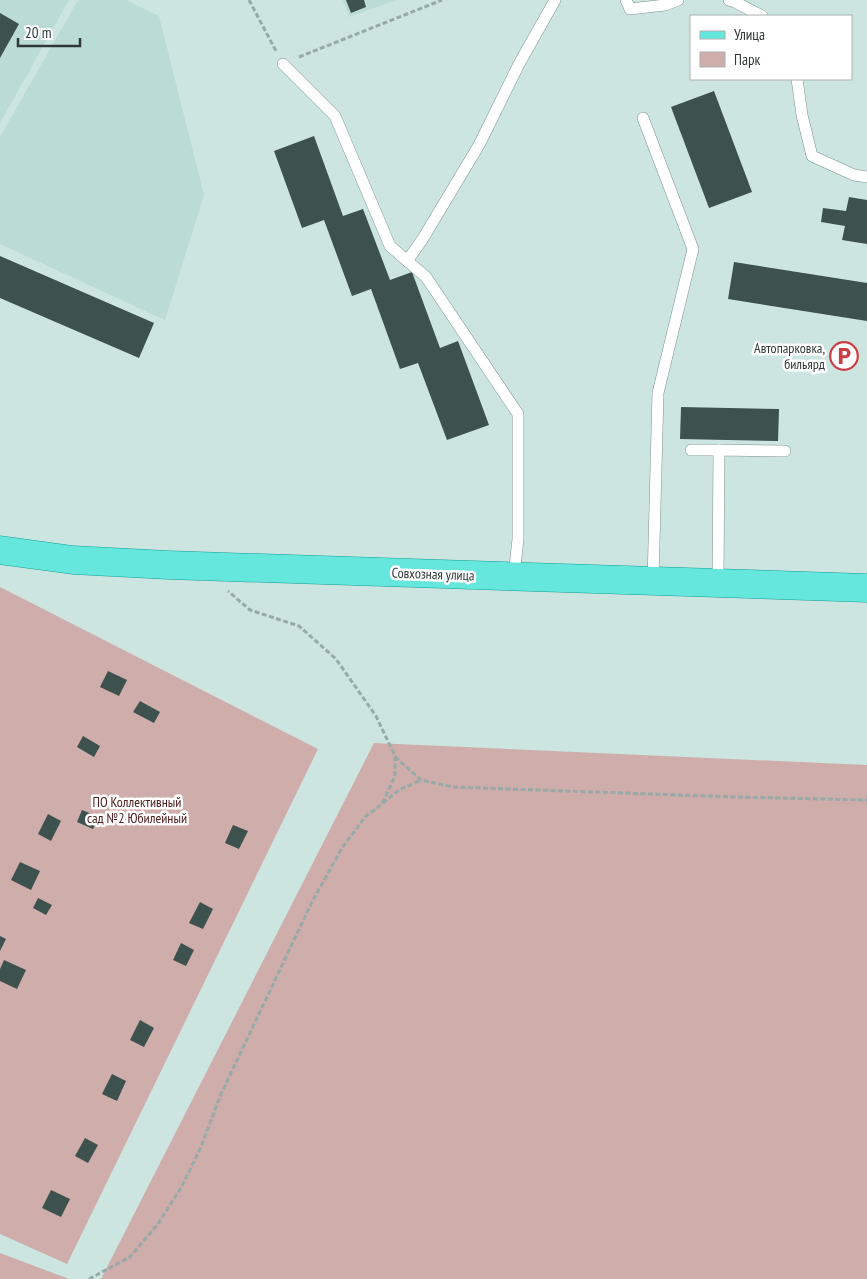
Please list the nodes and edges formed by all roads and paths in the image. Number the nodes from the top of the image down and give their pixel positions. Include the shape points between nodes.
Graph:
1 (249, 0) edge
2 (442, 0) edge
3 (555, 0) edge
4 (626, 0) edge
5 (678, 0) edge
6 (729, 0) edge
7 (760, 15) edge
8 (283, 64) junction
9 (797, 80) edge
10 (643, 118) dead end
11 (867, 176) edge
12 (407, 260) junction
13 (691, 450) dead end
14 (719, 450) junction
15 (785, 451) dead end
16 (0, 550) edge
17 (200, 566) junction
18 (514, 576) junction
19 (653, 581) junction
20 (718, 583) junction
21 (867, 588) edge
22 (395, 756) junction
23 (421, 780) junction
24 (867, 800) edge
25 (382, 804) junction
26 (89, 1279) edge

1 - 8 path
2 - 8 path
3 - 12 lane via 479,145
4 - 5 lane via 630,9 665,5
6 - 7 lane
8 - 12 lane via 335,116 390,246
9 - 11 lane via 812,156 854,175
10 - 19 lane via 693,249 658,393
12 - 18 lane via 426,277 518,414 518,539
13 - 14 lane
14 - 15 lane
14 - 20 lane
16 - 17 main road, Совхозная улица via 73,560
17 - 18 main road, Совхозная улица
17 - 22 path via 250,610 299,626 336,659 376,716
18 - 19 main road, Совхозная улица
19 - 20 main road, Совхозная улица
20 - 21 main road, Совхозная улица
22 - 23 path
22 - 25 path via 395,776
23 - 24 path via 453,787
23 - 25 path via 399,790
25 - 26 path via 365,817 342,848 312,902 221,1094 182,1186 158,1224 130,1256

